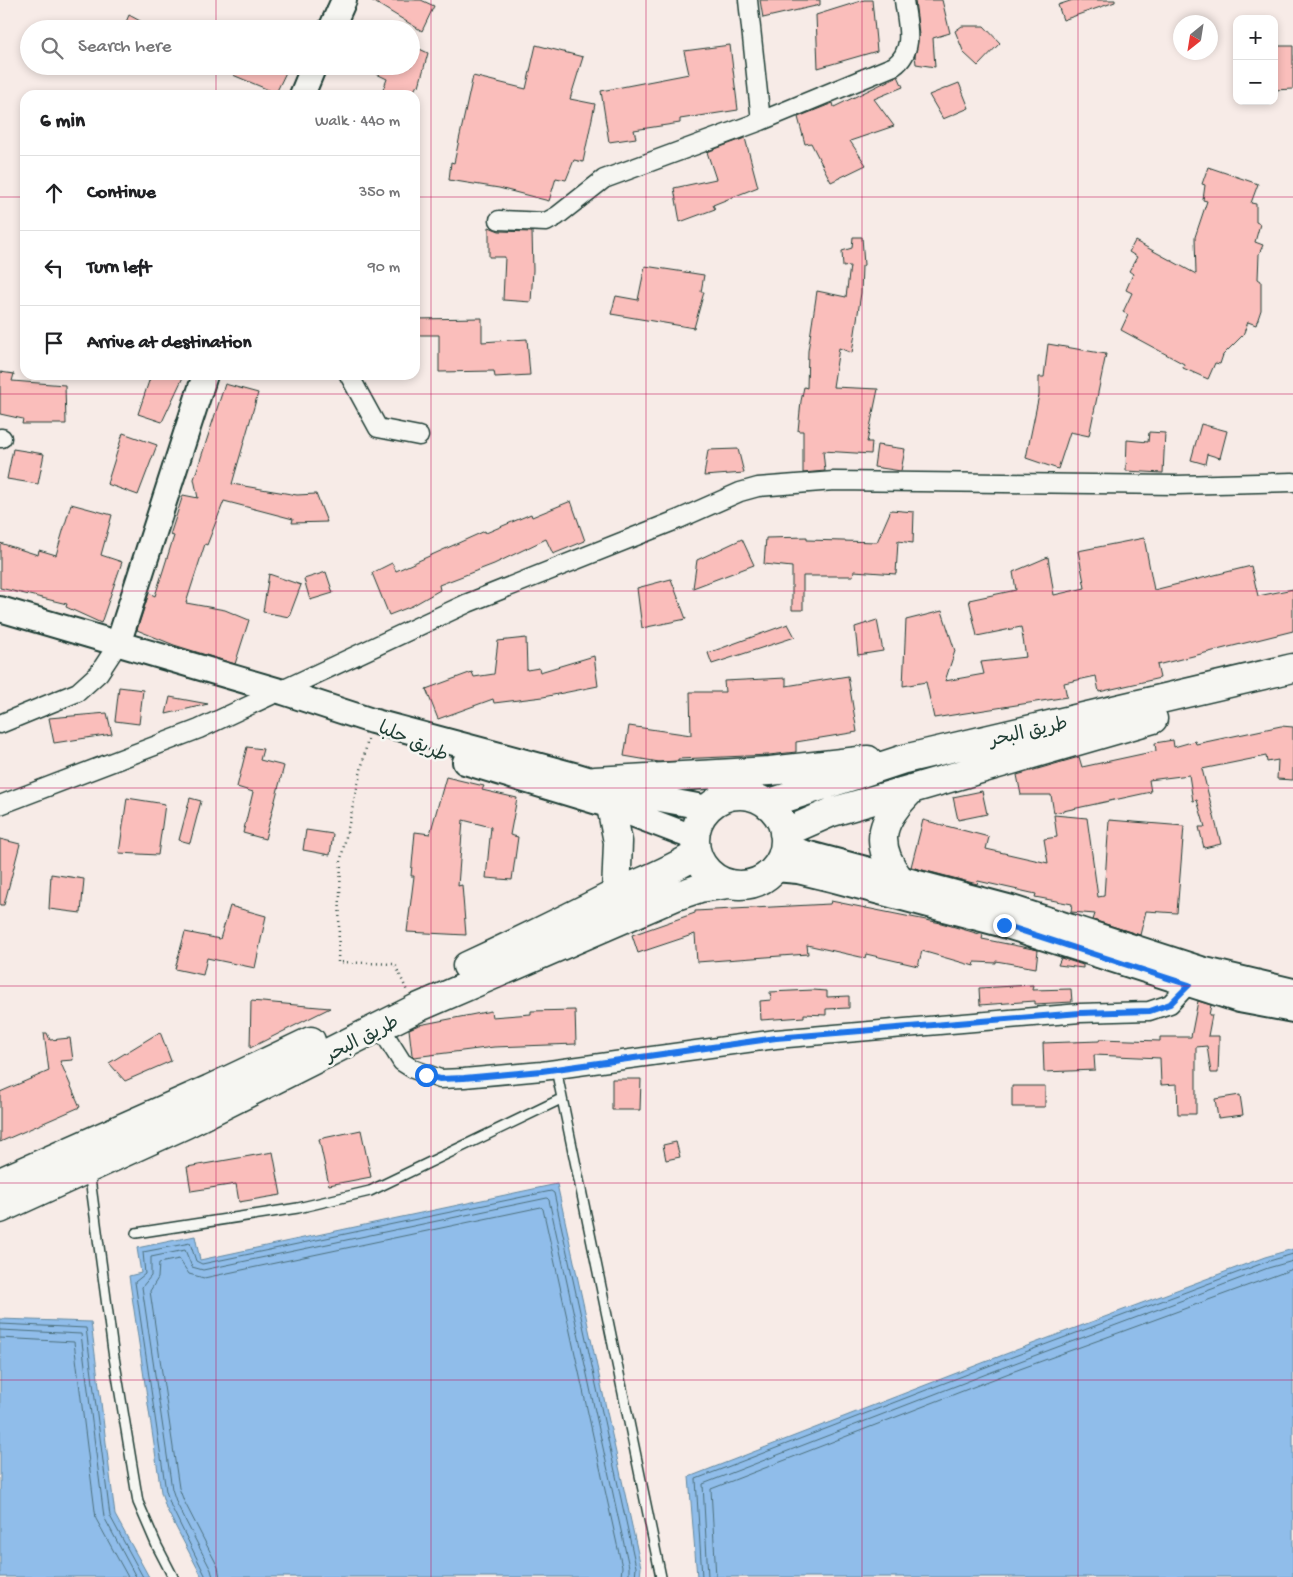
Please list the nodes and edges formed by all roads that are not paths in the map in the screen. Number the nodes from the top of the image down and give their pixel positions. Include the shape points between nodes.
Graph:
1 (344, 0) edge
2 (748, 0) edge
3 (904, 0) edge
4 (335, 20) edge
5 (310, 75) edge
6 (304, 90) edge
7 (762, 120) junction
8 (499, 220) dead end
9 (203, 380) edge
10 (352, 380) edge
11 (419, 436) dead end
12 (1293, 482) edge
13 (0, 609) edge
14 (118, 644) junction
15 (1293, 668) edge
16 (1293, 686) edge
17 (283, 692) junction
18 (372, 722) junction
19 (0, 724) edge
20 (1058, 734) junction
21 (904, 758) junction
22 (595, 781) junction
23 (911, 790) junction
24 (766, 804) junction
25 (0, 805) edge
26 (611, 806) junction
27 (708, 808) junction
28 (696, 846) junction
29 (781, 849) junction
30 (898, 878) junction
31 (729, 884) junction
32 (616, 894) junction
33 (1008, 917) junction
34 (1195, 977) junction
35 (1286, 1000) edge
36 (412, 1001) junction
37 (380, 1028) junction
38 (556, 1069) junction
39 (561, 1099) junction
40 (88, 1168) junction
41 (0, 1182) edge
42 (0, 1209) edge
43 (136, 1233) dead end
44 (173, 1577) edge
45 (661, 1577) edge

1 - 4 main road
2 - 7 street
3 - 7 street via 909,41 903,60
5 - 6 main road
7 - 8 street via 604,179 546,222
9 - 14 main road
10 - 11 street via 378,428
12 - 17 street via 1176,485 834,480 758,487 468,603 352,656
13 - 14 main road
14 - 17 main road
14 - 19 street via 89,684 78,692
15 - 20 highway, طريق البحر
16 - 20 highway, طريق البحر via 1141,722
17 - 18 main road
17 - 25 street via 199,729
18 - 22 main road, طريق حلبا
18 - 26 main road, طريق حلبا via 401,739 440,754
20 - 21 highway, طريق البحر
20 - 23 highway, طريق البحر
21 - 22 highway via 849,760 770,771
21 - 24 highway, طريق البحر
22 - 27 main road, طريق حلبا via 644,796
23 - 29 highway, طريق البحر via 832,812
23 - 30 highway via 887,818 883,836 886,853
24 - 27 highway via 752,797 737,795 721,799
24 - 29 highway via 778,817
26 - 28 main road, طريق حلبا
26 - 32 highway via 618,842
27 - 28 highway via 699,822
28 - 31 highway via 709,873
28 - 32 highway, طريق البحر via 677,867
29 - 30 main road
29 - 31 highway via 762,880 746,885
29 - 33 main road via 798,871
30 - 33 main road
31 - 36 highway, طريق البحر via 700,888 676,896
32 - 36 highway, طريق البحر
33 - 34 main road
34 - 35 main road via 1239,1000
34 - 38 street via 1170,1004 1150,1011 1080,1013 776,1038
36 - 37 highway, طريق البحر
36 - 41 highway, طريق البحر
37 - 38 street via 402,1062 440,1079
37 - 40 highway, طريق البحر via 186,1124
38 - 39 lane
39 - 43 lane via 370,1191 298,1208
39 - 45 lane
40 - 42 highway, طريق البحر
40 - 44 lane via 138,1502

